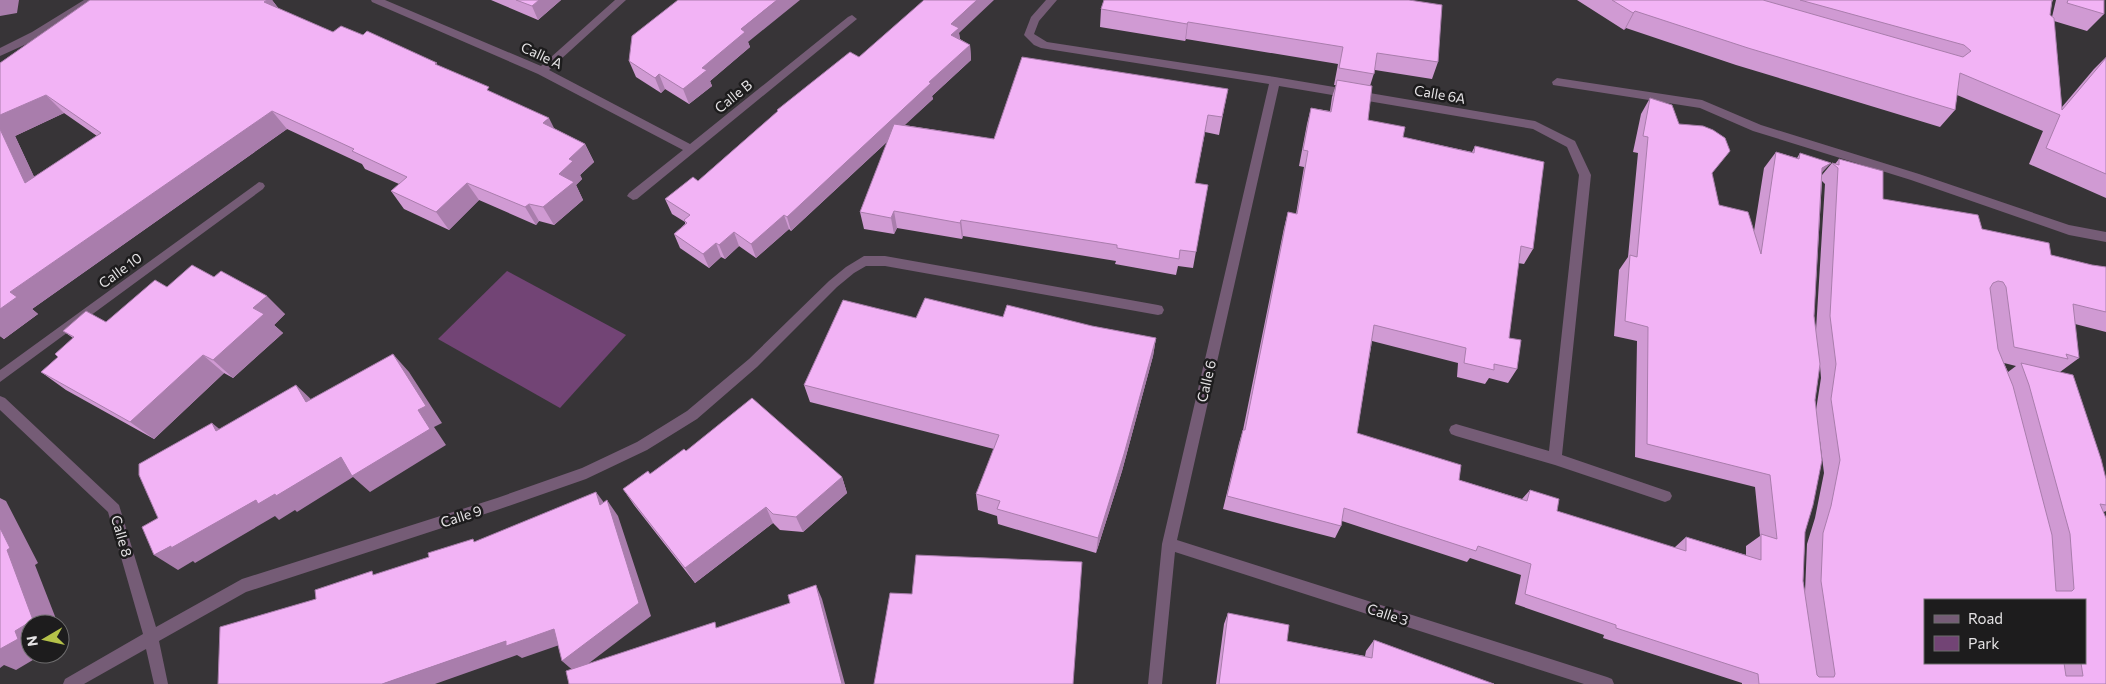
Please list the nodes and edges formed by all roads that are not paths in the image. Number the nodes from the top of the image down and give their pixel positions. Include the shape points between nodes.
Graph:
1 (91, 0) edge
2 (376, 0) edge
3 (621, 0) edge
4 (1052, 0) edge
5 (852, 19) dead end
6 (0, 52) edge
7 (542, 71) junction
8 (1275, 81) junction
9 (1557, 82) dead end
10 (691, 149) junction
11 (259, 186) dead end
12 (632, 196) dead end
13 (2106, 237) edge
14 (1158, 310) dead end
15 (0, 377) edge
16 (0, 402) edge
17 (1456, 430) dead end
18 (1555, 459) junction
19 (1665, 496) dead end
20 (1169, 544) junction
21 (151, 636) junction
22 (1590, 681) edge
23 (70, 684) edge
24 (161, 684) edge
25 (1155, 684) edge
26 (1607, 684) edge

1 - 6 street via 36,35
2 - 7 street, Calle A
3 - 7 street
4 - 8 street, Calle 6A via 1035,16 1029,35 1046,45
5 - 10 street, Calle B
7 - 10 street, Calle A
8 - 18 street, Calle 6A via 1535,126 1571,144 1585,175
8 - 20 street, Calle 6
9 - 13 street via 1702,104 1757,128 1915,177 2069,230
10 - 12 street, Calle B
11 - 15 street, Calle 10
14 - 21 street, Calle 9 via 885,260 864,261 833,284 753,363 692,415 642,446 586,473 242,586
16 - 21 street, Calle 8 via 114,509
17 - 18 street
18 - 19 street
20 - 22 street, Calle 3
20 - 25 street, Calle 6
21 - 23 street, Calle 9
21 - 24 street, Calle 8
22 - 26 street, Calle 3

